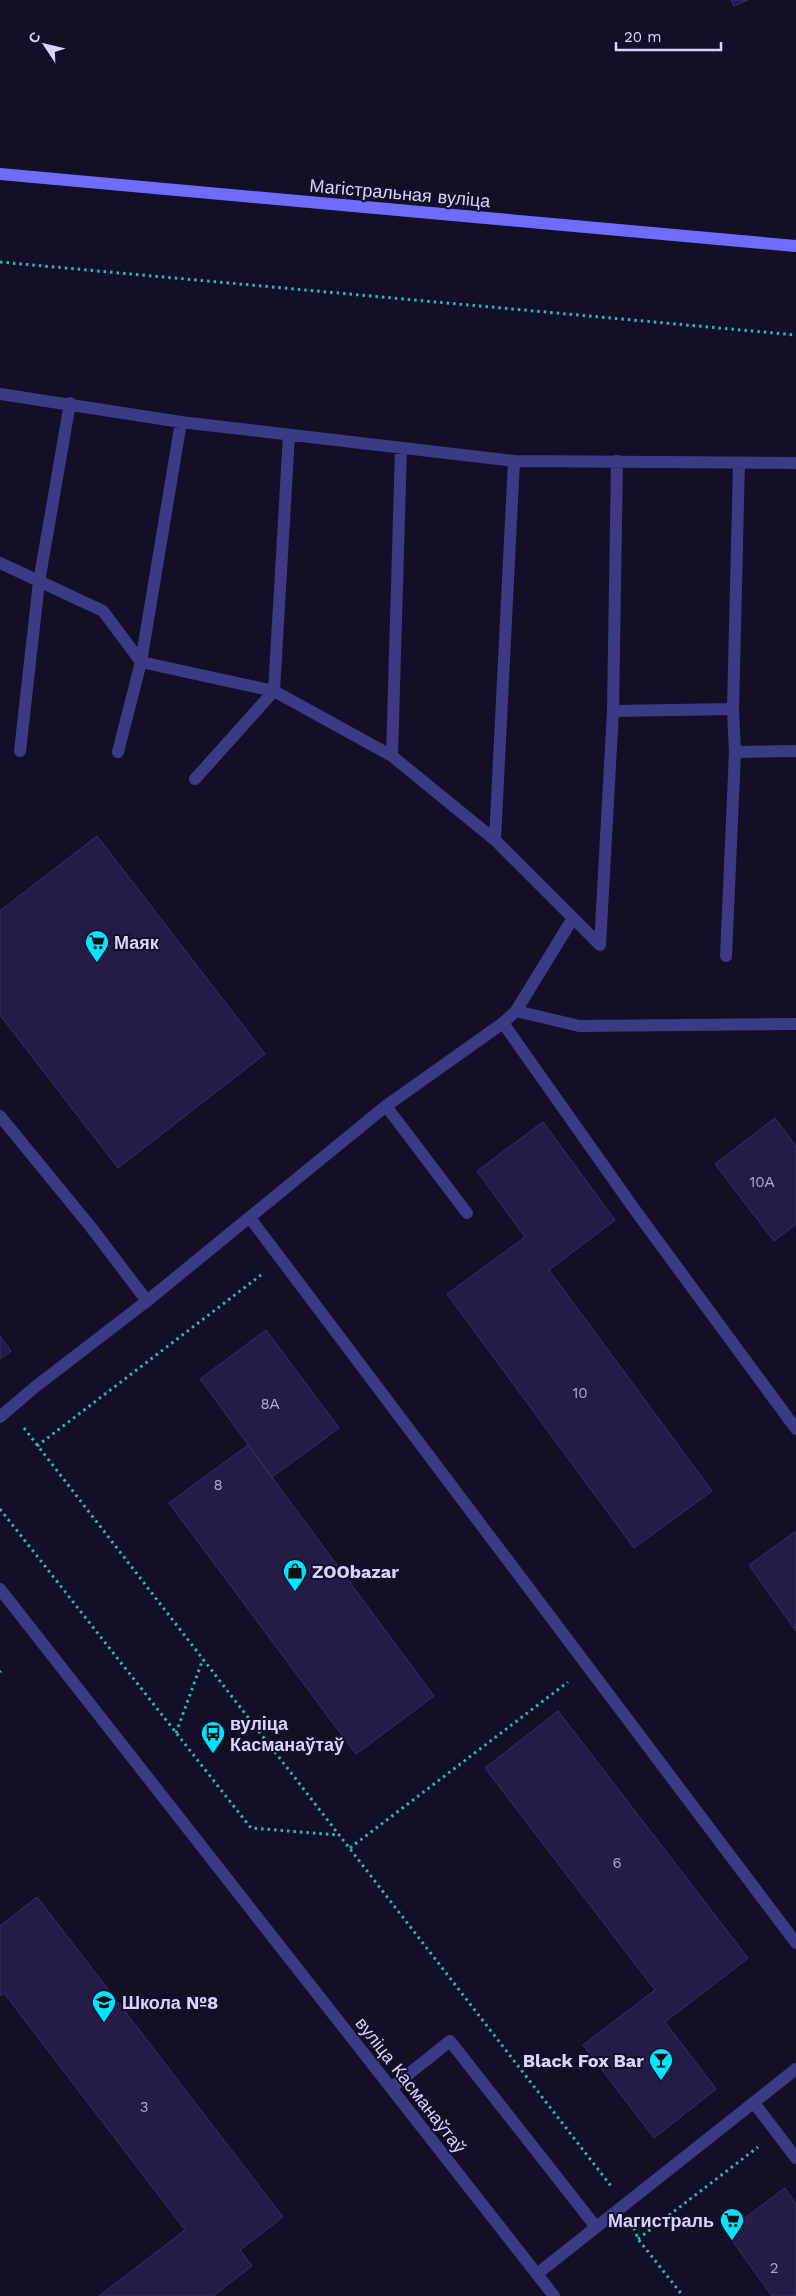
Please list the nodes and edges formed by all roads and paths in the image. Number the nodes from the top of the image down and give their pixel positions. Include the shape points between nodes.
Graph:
1 (0, 174) edge
2 (796, 246) edge
3 (0, 262) edge
4 (796, 335) edge
5 (0, 394) edge
6 (70, 403) junction
7 (181, 422) junction
8 (289, 435) junction
9 (401, 449) junction
10 (617, 460) junction
11 (514, 461) junction
12 (739, 463) junction
13 (796, 463) edge
14 (0, 562) edge
15 (39, 582) junction
16 (141, 662) junction
17 (274, 691) junction
18 (733, 709) junction
19 (613, 711) junction
20 (20, 751) dead end
21 (796, 751) edge
22 (118, 752) dead end
23 (735, 752) junction
24 (392, 756) junction
25 (195, 779) dead end
26 (495, 840) junction
27 (572, 918) junction
28 (726, 956) dead end
29 (516, 1011) junction
30 (503, 1023) junction
31 (796, 1024) edge
32 (386, 1106) junction
33 (0, 1116) edge
34 (467, 1214) dead end
35 (250, 1218) junction
36 (282, 1259) junction
37 (147, 1302) junction
38 (5, 1413) edge
39 (796, 1429) edge
40 (37, 1446) junction
41 (0, 1509) edge
42 (0, 1589) edge
43 (203, 1659) junction
44 (588, 1667) junction
45 (176, 1733) junction
46 (338, 1835) junction
47 (350, 1848) junction
48 (796, 1943) edge
49 (796, 2069) edge
50 (391, 2088) junction
51 (754, 2103) junction
52 (776, 2132) junction
53 (796, 2158) edge
54 (625, 2204) junction
55 (596, 2227) junction
56 (638, 2239) junction
57 (537, 2274) junction
58 (554, 2296) edge
59 (683, 2296) edge

1 - 2 main road, Магістральная вуліца
3 - 4 path
5 - 6 street
6 - 7 street
6 - 15 street
7 - 8 street
7 - 16 street
8 - 9 street
8 - 17 street
9 - 11 street
9 - 24 street
10 - 11 street
10 - 12 street
10 - 19 street
11 - 26 street
12 - 13 street
12 - 18 street
14 - 15 street
15 - 16 street via 103,611
15 - 20 street
16 - 17 street
16 - 22 street
17 - 24 street
17 - 25 street
18 - 19 street
18 - 23 street
19 - 27 street via 600,945
21 - 23 street
23 - 28 street
24 - 26 street
26 - 27 street
27 - 29 street
29 - 30 street
29 - 31 street via 579,1026
30 - 32 street
30 - 39 street
32 - 34 street
32 - 35 street
33 - 37 street
35 - 36 street
35 - 37 street
36 - 40 path
36 - 44 street
37 - 38 street
38 - 40 path
40 - 43 path
41 - 45 path
42 - 50 street, вуліца Касманаўтаў
43 - 45 path
43 - 46 path
44 - 47 path
44 - 48 street
45 - 46 path via 250,1828
46 - 47 path
47 - 54 path
49 - 51 street
50 - 55 street via 450,2041
50 - 57 street, вуліца Касманаўтаў
51 - 52 street
51 - 54 street
52 - 53 street
52 - 56 path
54 - 55 street
54 - 56 path
55 - 57 street
56 - 59 path
57 - 58 street, вуліца Касманаўтаў

